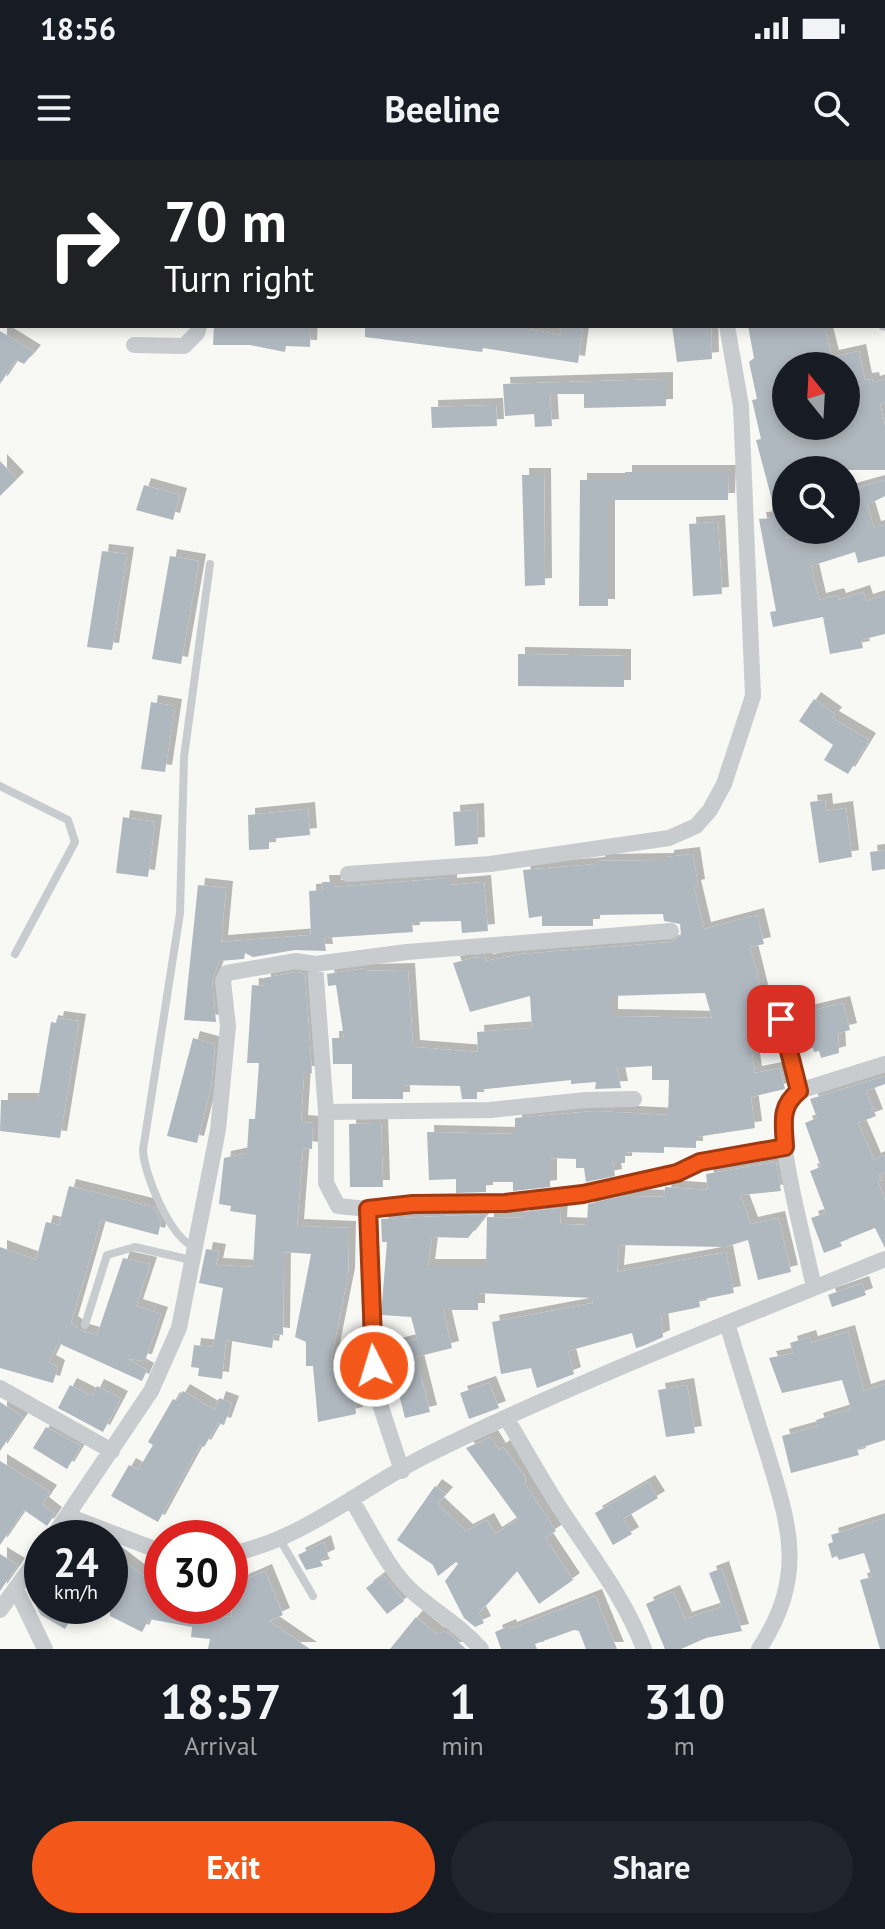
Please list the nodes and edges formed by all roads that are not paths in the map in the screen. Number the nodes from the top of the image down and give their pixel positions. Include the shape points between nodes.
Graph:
1 (198, 328) edge
2 (727, 328) edge
3 (134, 345) dead end
4 (210, 564) dead end
5 (0, 786) edge
6 (348, 874) dead end
7 (671, 931) dead end
8 (15, 954) dead end
9 (315, 964) junction
10 (776, 995) dead end
11 (885, 1064) edge
12 (799, 1091) junction
13 (634, 1099) dead end
14 (326, 1112) junction
15 (785, 1147) junction
16 (368, 1209) junction
17 (193, 1253) junction
18 (885, 1259) edge
19 (814, 1288) junction
20 (727, 1323) junction
21 (85, 1325) dead end
22 (0, 1388) edge
23 (507, 1419) junction
24 (112, 1451) junction
25 (402, 1471) junction
26 (351, 1499) junction
27 (68, 1516) junction
28 (65, 1520) edge
29 (279, 1538) junction
30 (144, 1545) edge
31 (248, 1548) edge
32 (24, 1578) edge
33 (16, 1589) junction
34 (313, 1596) dead end
35 (0, 1610) edge
36 (45, 1649) edge
37 (481, 1649) edge
38 (644, 1649) edge
39 (759, 1649) edge

1 - 3 street via 184,346
2 - 6 street via 741,406 753,696 710,810 696,826 669,838 490,864
4 - 17 lane via 184,757 180,913 143,1150 150,1184
5 - 8 lane via 68,820 74,830 75,842
7 - 9 street
9 - 14 street
9 - 17 street via 296,961 227,973 223,981 228,1026 218,1130
10 - 12 street
11 - 12 street
12 - 15 street via 783,1110
13 - 14 street via 490,1110
14 - 16 street via 326,1183 332,1200 343,1208
15 - 16 street via 700,1162 677,1173 583,1194
15 - 19 street
16 - 25 street via 370,1338 377,1395
17 - 21 lane via 135,1247 107,1255
17 - 24 street via 179,1328 151,1391
18 - 19 street
19 - 20 street
20 - 23 street
20 - 39 street via 790,1535 783,1609
22 - 24 street
23 - 25 street
23 - 38 street via 611,1582
24 - 27 street
25 - 26 street
26 - 29 street
26 - 37 street via 413,1592
27 - 28 street
27 - 30 street
29 - 31 street
29 - 34 lane
32 - 33 street
33 - 35 street
33 - 36 street

